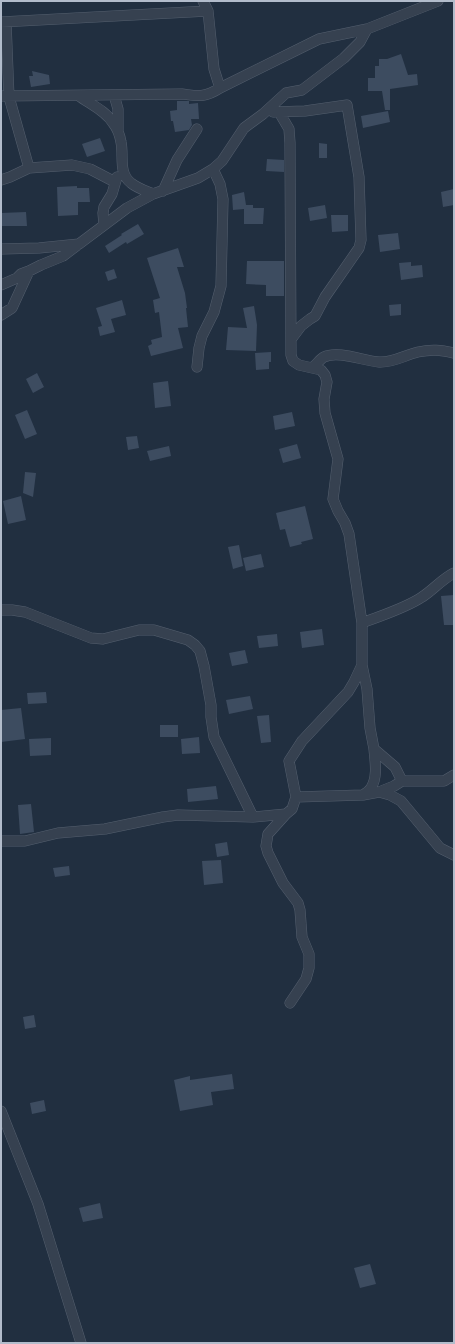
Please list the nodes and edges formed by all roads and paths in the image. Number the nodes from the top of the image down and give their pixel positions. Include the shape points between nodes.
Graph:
1 (203, 1) edge
2 (438, 1) edge
3 (208, 11) junction
4 (3, 22) edge
5 (367, 29) junction
6 (220, 88) junction
7 (114, 95) junction
8 (79, 96) junction
9 (5, 97) edge
10 (279, 112) junction
11 (263, 114) junction
12 (197, 129) dead end
13 (118, 132) junction
14 (122, 166) junction
15 (29, 168) junction
16 (213, 169) junction
17 (1, 180) edge
18 (115, 182) junction
19 (163, 191) junction
20 (153, 194) junction
21 (104, 225) junction
22 (80, 244) junction
23 (1, 249) edge
24 (29, 271) junction
25 (1, 285) edge
26 (1, 314) edge
27 (292, 338) junction
28 (454, 353) edge
29 (197, 367) dead end
30 (314, 368) junction
31 (454, 573) edge
32 (1, 610) edge
33 (362, 623) junction
34 (362, 665) junction
35 (374, 749) junction
36 (454, 775) edge
37 (402, 781) junction
38 (379, 792) junction
39 (363, 795) junction
40 (296, 797) junction
41 (286, 814) junction
42 (253, 817) junction
43 (1, 841) edge
44 (454, 855) edge
45 (290, 1003) dead end
46 (1, 1111) edge
47 (81, 1343) edge

1 - 3 street
2 - 5 street
3 - 4 street
3 - 6 street via 214,69
4 - 9 street
5 - 6 street via 319,39
5 - 11 street via 360,42 344,58 302,90 286,92
6 - 7 street via 209,95 196,96
7 - 8 street
7 - 13 street via 118,109
8 - 9 street
8 - 13 street via 102,111
9 - 15 street
10 - 11 street
10 - 27 street via 289,129 290,143
10 - 27 street via 347,105 359,184 359,248 315,316
11 - 16 street via 244,128 222,161
12 - 19 street
13 - 14 street
14 - 18 street
14 - 20 street via 131,183
15 - 17 street
15 - 18 street via 81,166
16 - 19 street via 198,178
16 - 29 street via 223,199 221,286 214,312 202,336
18 - 21 street via 112,194 104,207
19 - 20 street
20 - 21 street via 127,208
21 - 22 street
22 - 23 street
22 - 24 street via 63,256
24 - 25 street
24 - 26 street via 12,308
27 - 30 street via 293,361
28 - 30 street via 432,350 388,362 332,355 324,357
30 - 33 street via 322,370 327,382 325,413 338,459 334,499 349,534
31 - 33 street via 410,604
32 - 42 street via 25,612 91,638 103,639 139,630 154,630 188,640 195,645 200,651 204,666 214,738
33 - 34 street
34 - 35 street
34 - 40 street via 348,692 292,755 289,761
35 - 37 street via 389,760
35 - 39 street via 374,780 371,789
36 - 37 street via 444,781
37 - 38 street
38 - 39 street
38 - 44 street via 401,801 440,848
39 - 40 street
40 - 41 street via 292,809
41 - 42 street
41 - 45 street via 268,834 266,846 283,883 298,903 302,937 309,954 306,979
42 - 43 street via 178,815 105,829 58,833 26,841
46 - 47 street via 38,1204

